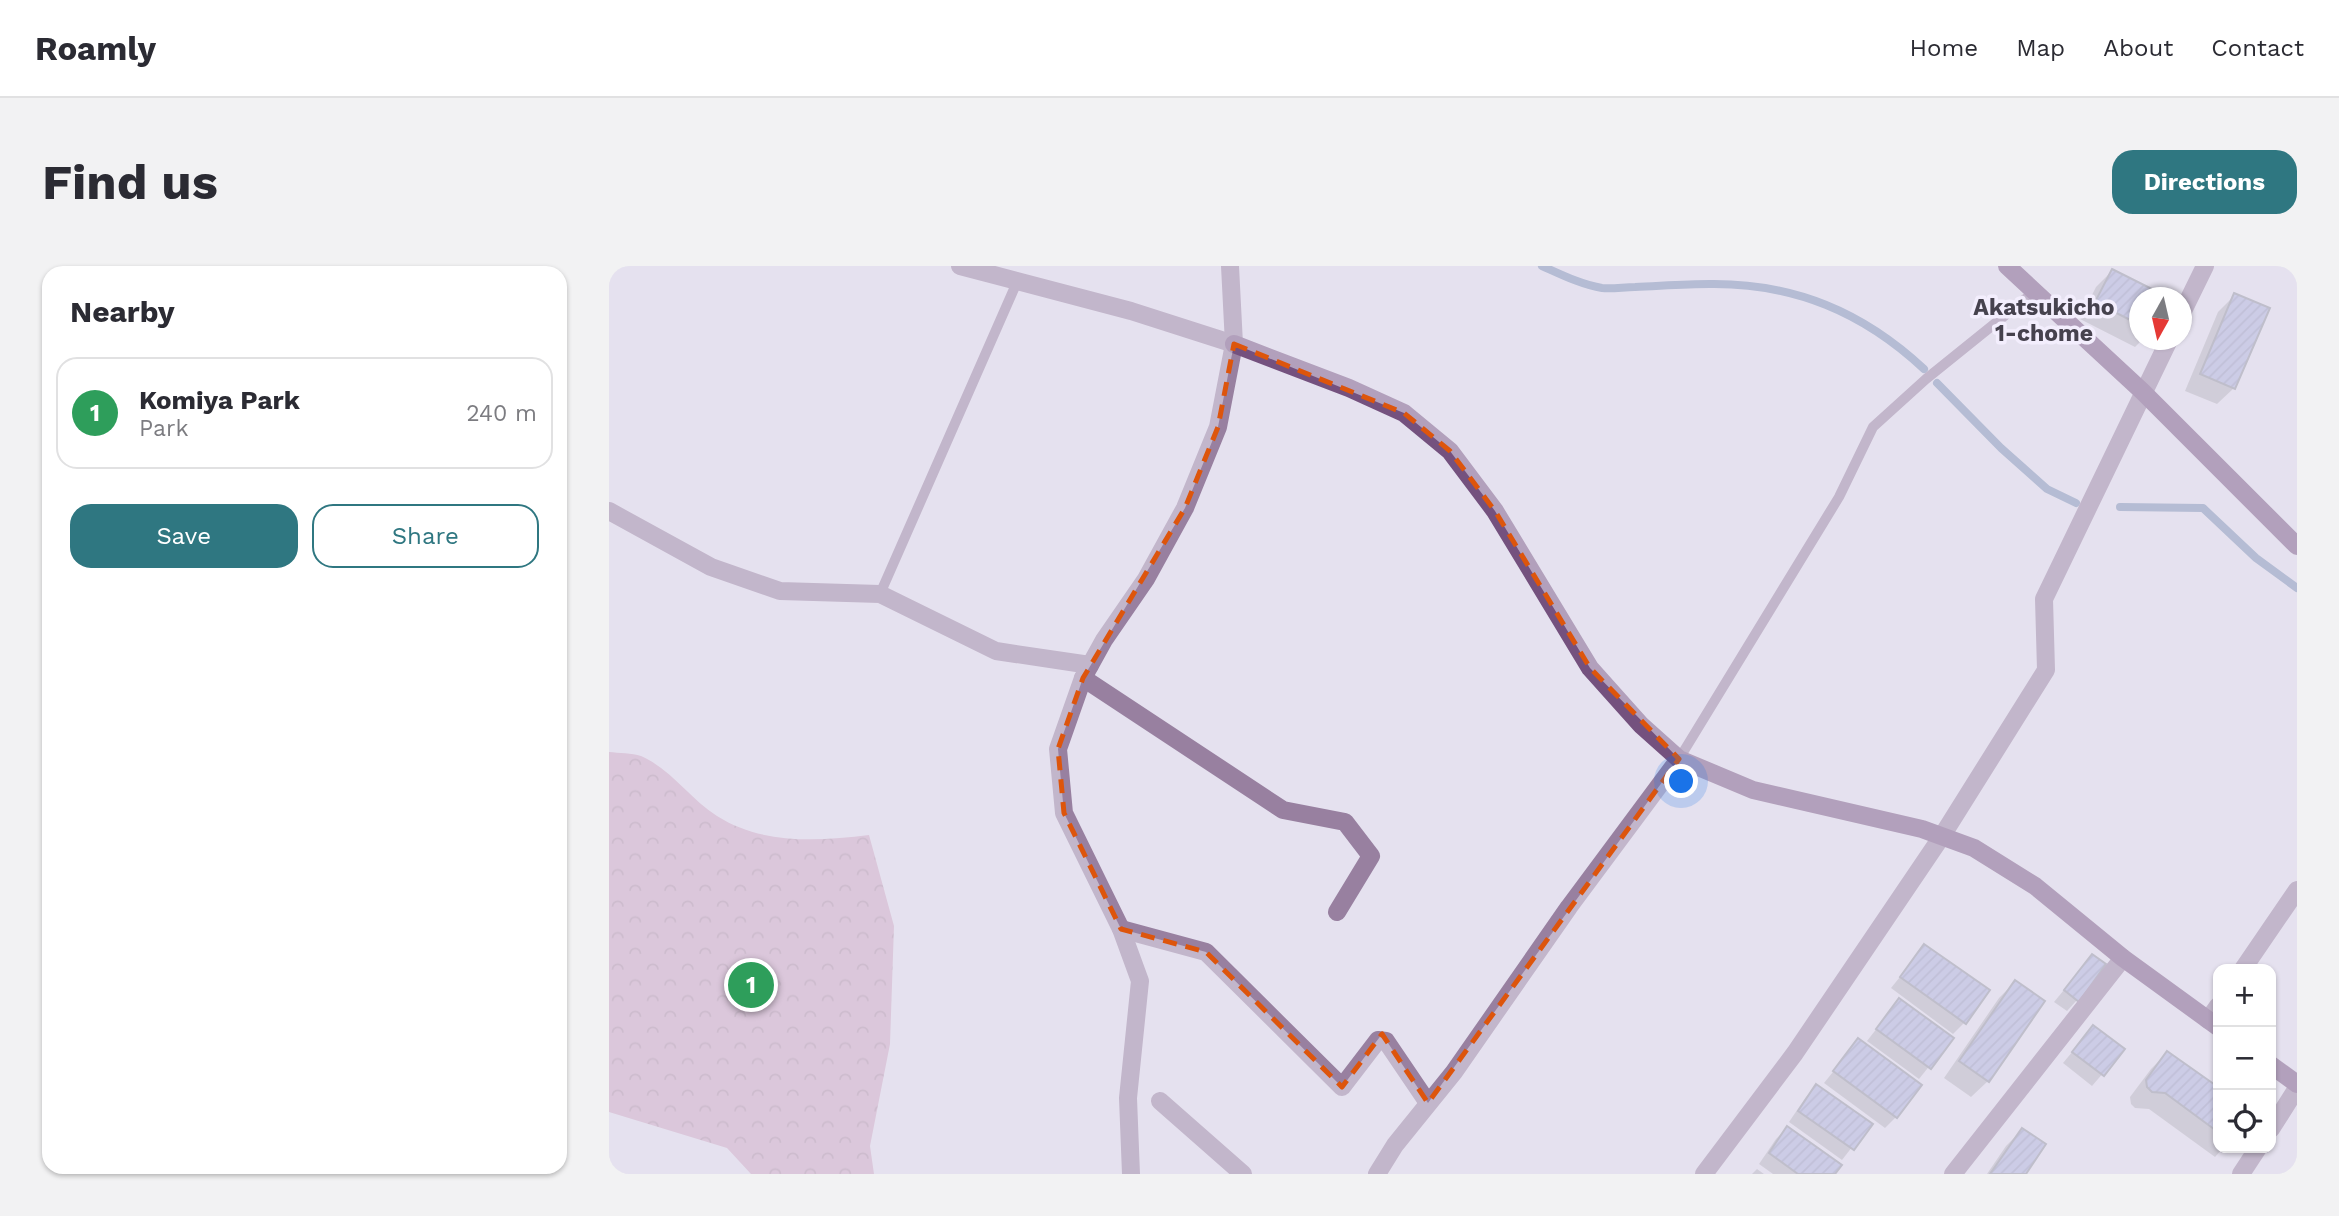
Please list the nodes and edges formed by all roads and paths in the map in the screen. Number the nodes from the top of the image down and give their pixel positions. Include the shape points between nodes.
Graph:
1 (960, 266) edge
2 (1230, 266) edge
3 (2007, 266) edge
4 (2205, 266) edge
5 (1017, 282) junction
6 (2034, 292) junction
7 (2192, 293) edge
8 (1234, 344) junction
9 (2164, 350) edge
10 (2143, 392) junction
11 (609, 512) edge
12 (2297, 546) edge
13 (880, 594) junction
14 (1087, 672) junction
15 (1679, 759) junction
16 (1942, 836) junction
17 (2297, 890) edge
18 (1337, 912) dead end
19 (1121, 929) junction
20 (2123, 958) junction
21 (2246, 964) edge
22 (2213, 1017) edge
23 (2276, 1069) edge
24 (2297, 1086) edge
25 (1160, 1101) dead end
26 (1428, 1103) junction
27 (2276, 1121) edge
28 (2255, 1153) edge
29 (1131, 1174) edge
30 (1243, 1174) edge
31 (1377, 1174) edge
32 (1704, 1174) edge
33 (1953, 1174) edge
34 (2241, 1174) edge

1 - 5 street
2 - 8 street
3 - 6 street
4 - 7 street
5 - 8 street
5 - 13 lane
6 - 10 street
6 - 15 lane via 1873,427 1839,497
8 - 14 street via 1218,426 1185,508
8 - 15 street via 1404,413 1450,451 1495,511 1590,668
9 - 10 street
10 - 12 street
10 - 16 street via 2044,599 2046,670
11 - 13 street via 711,567 780,591
13 - 14 street via 996,651
14 - 18 street via 1283,810 1345,822 1371,856
14 - 19 street via 1058,749 1064,813
15 - 16 street via 1753,790
15 - 26 street
16 - 20 street via 1975,848 2035,886
16 - 32 street via 1795,1053
17 - 21 street
19 - 26 street via 1206,952 1342,1087 1378,1040 1386,1041
19 - 29 street via 1140,981 1128,1098
20 - 22 street
20 - 33 street
23 - 24 street
24 - 27 street
25 - 30 street
26 - 31 street
28 - 34 street

